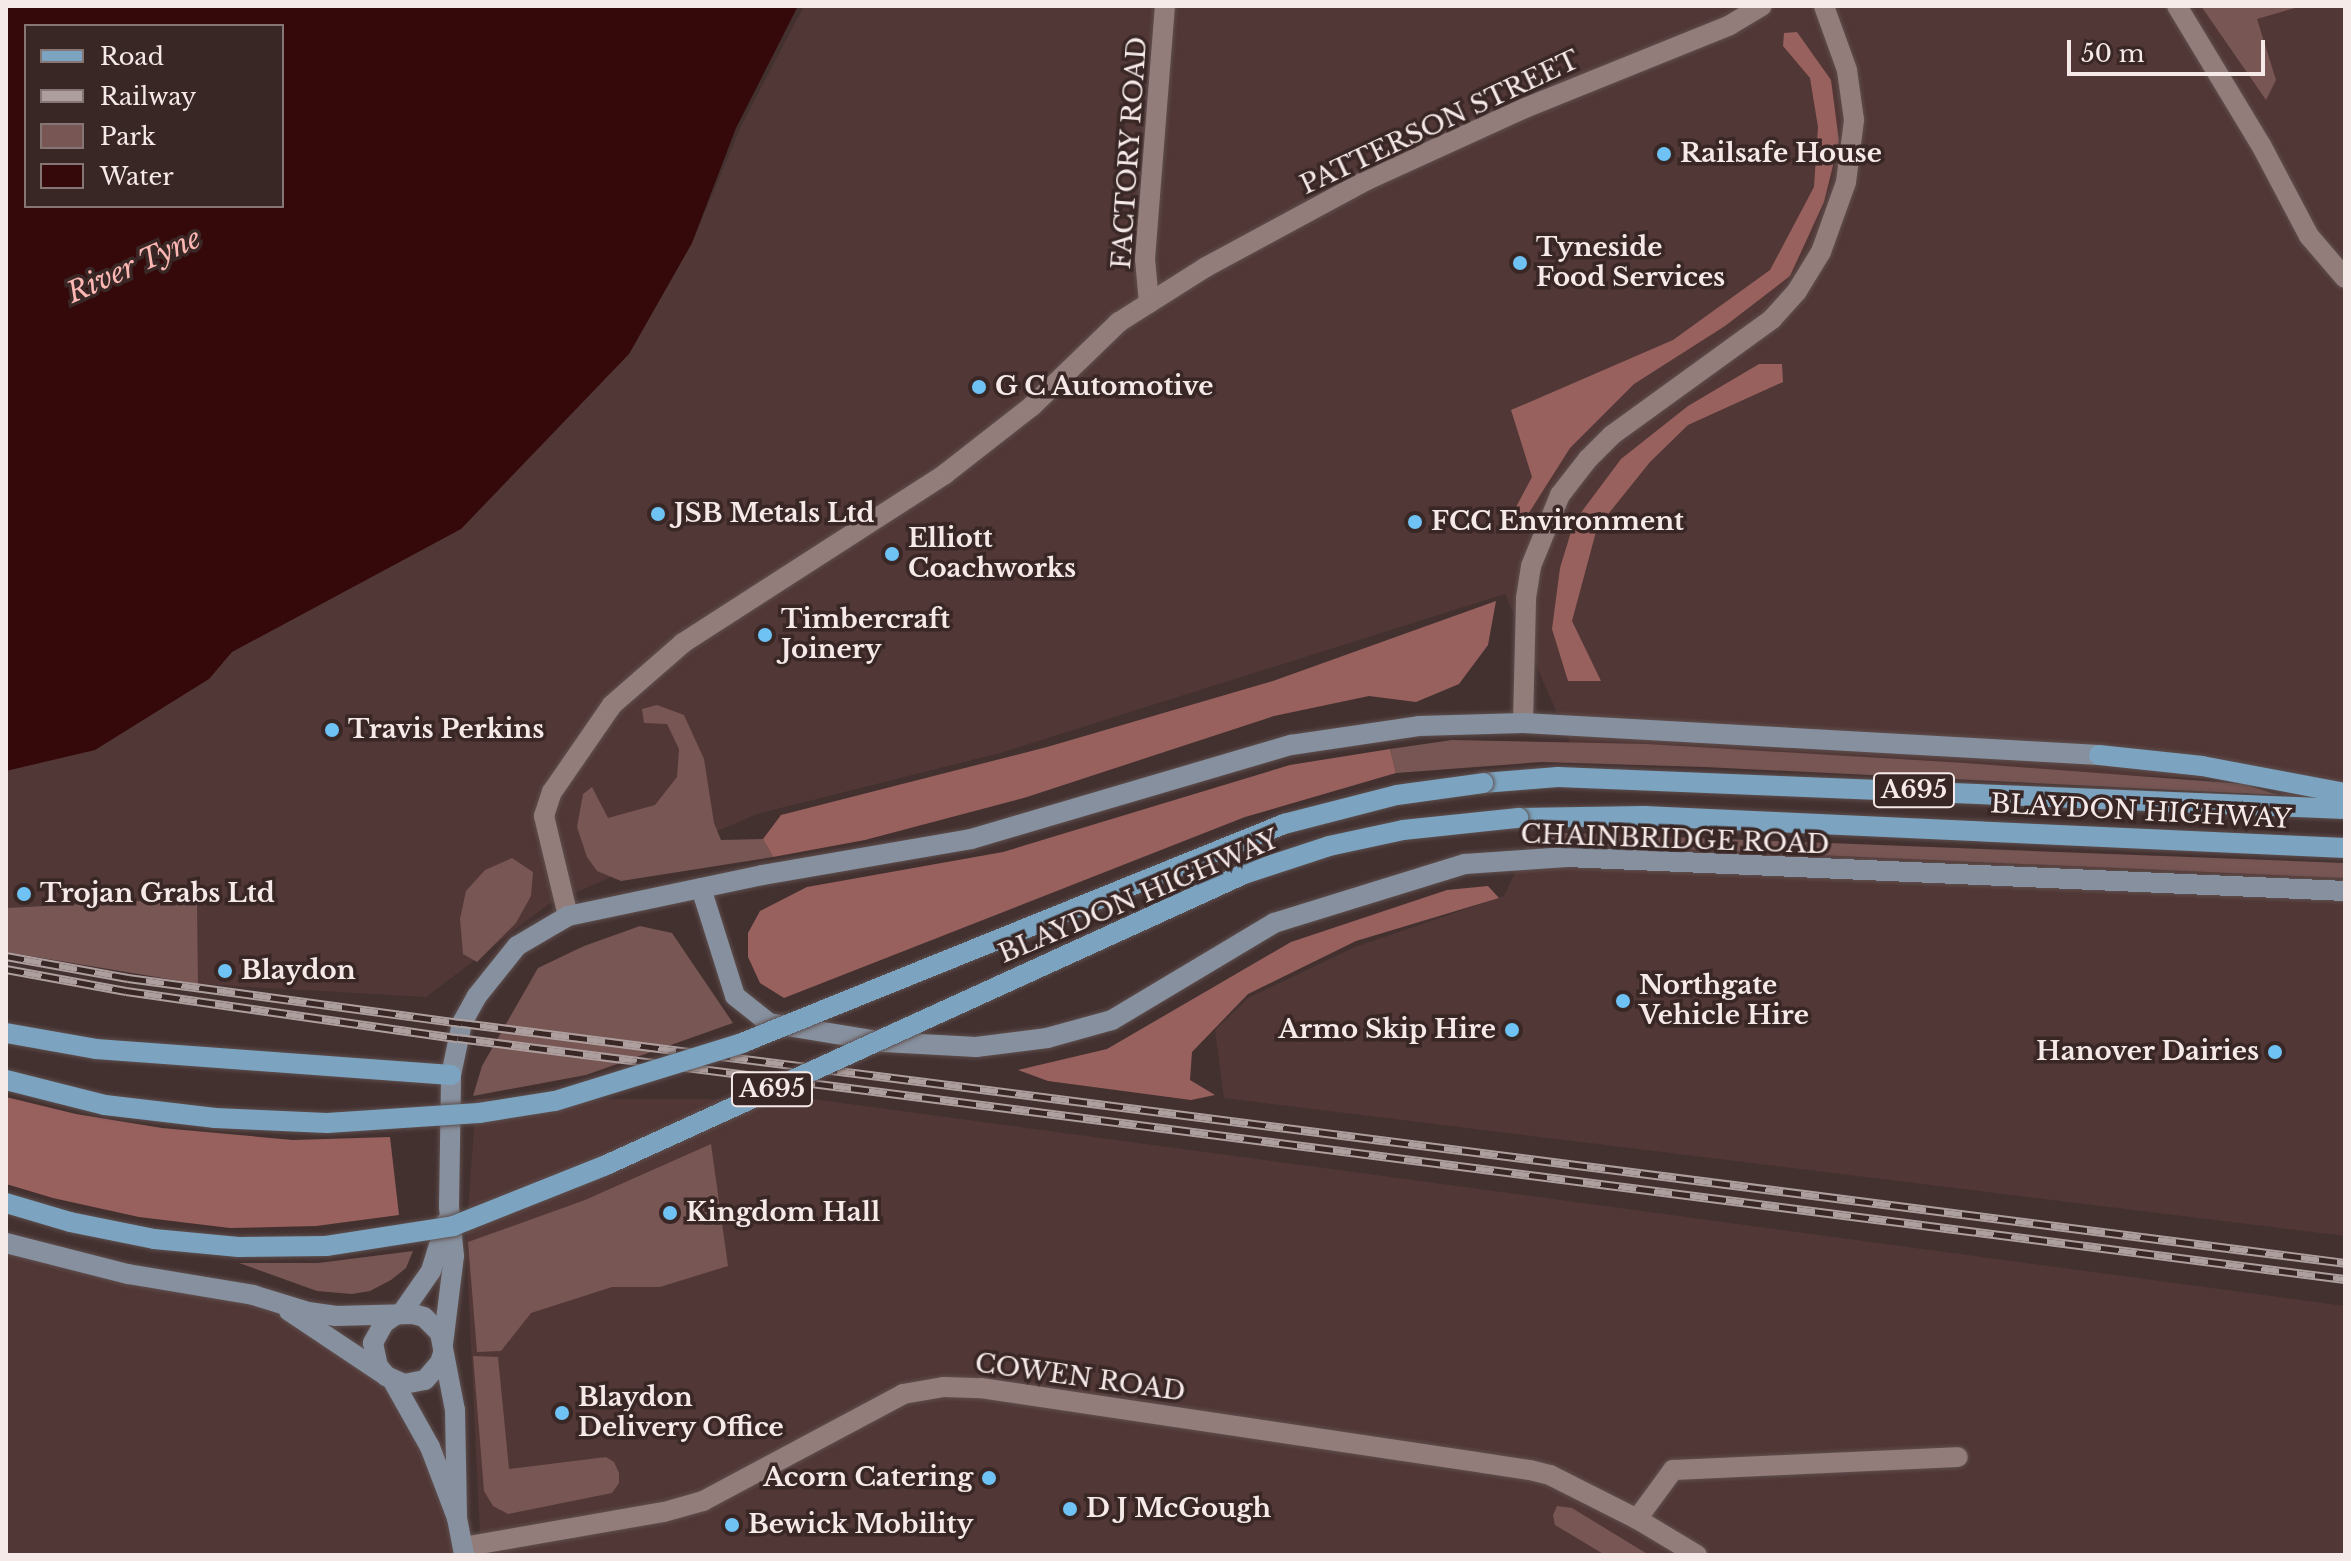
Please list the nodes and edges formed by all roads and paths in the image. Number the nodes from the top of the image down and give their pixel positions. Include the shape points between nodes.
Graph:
1 (1165, 6) edge
2 (1762, 6) edge
3 (1824, 6) edge
4 (2177, 6) edge
5 (2345, 278) edge
6 (1149, 303) junction
7 (1523, 723) junction
8 (2345, 793) edge
9 (2345, 809) edge
10 (2345, 848) edge
11 (701, 888) junction
12 (2345, 891) edge
13 (568, 916) junction
14 (6, 1033) edge
15 (451, 1075) junction
16 (6, 1080) edge
17 (6, 1203) edge
18 (449, 1207) junction
19 (6, 1243) edge
20 (283, 1306) junction
21 (398, 1315) junction
22 (443, 1348) junction
23 (390, 1378) junction
24 (1958, 1457) dead end
25 (457, 1518) junction
26 (1637, 1519) junction
27 (463, 1551) edge
28 (1697, 1555) edge

1 - 6 street, FACTORY ROAD via 1145,259
2 - 6 street, PATTERSON STREET via 1730,25 1525,108 1367,180
3 - 7 street via 1847,70 1854,120 1846,182 1821,252 1772,319 1612,435 1560,495 1531,566
4 - 5 street via 2309,236
6 - 13 street, PATTERSON STREET via 1119,322 1032,406 945,474 683,643 612,705 552,792 544,816
7 - 8 main road via 2099,755 2202,766
7 - 11 main road via 1419,726 1291,745 971,839
9 - 16 main road, BLAYDON HIGHWAY / A695, bridge via 1605,778 1483,783 1397,795 1284,824 742,1043 555,1101 479,1113 327,1123 215,1118 105,1105
10 - 17 main road, BLAYDON HIGHWAY / A695, bridge via 1644,816 1518,818 1403,830 1329,846 1244,874 604,1166 453,1226 326,1246 239,1247 154,1239
11 - 12 main road, CHAINBRIDGE ROAD via 735,996 769,1023 884,1042 976,1047 1047,1038 1112,1020 1274,923 1465,864 1567,857
11 - 13 main road
13 - 15 main road via 517,946 477,996 462,1023
14 - 15 main road via 96,1049
15 - 18 main road
18 - 21 main road via 431,1271
18 - 22 main road via 454,1256
19 - 20 main road via 128,1274 253,1295
20 - 21 main road via 335,1316
20 - 23 main road
21 - 22 main road via 424,1317 440,1333
21 - 23 main road via 384,1323 373,1343 378,1366
22 - 23 main road via 440,1363 425,1380 404,1384
22 - 25 main road via 458,1438
23 - 25 main road via 430,1447
24 - 26 street via 1673,1470
25 - 27 main road
26 - 27 street, COWEN ROAD via 1530,1470 981,1388 944,1387 903,1394 703,1501
26 - 28 street, COWEN ROAD

